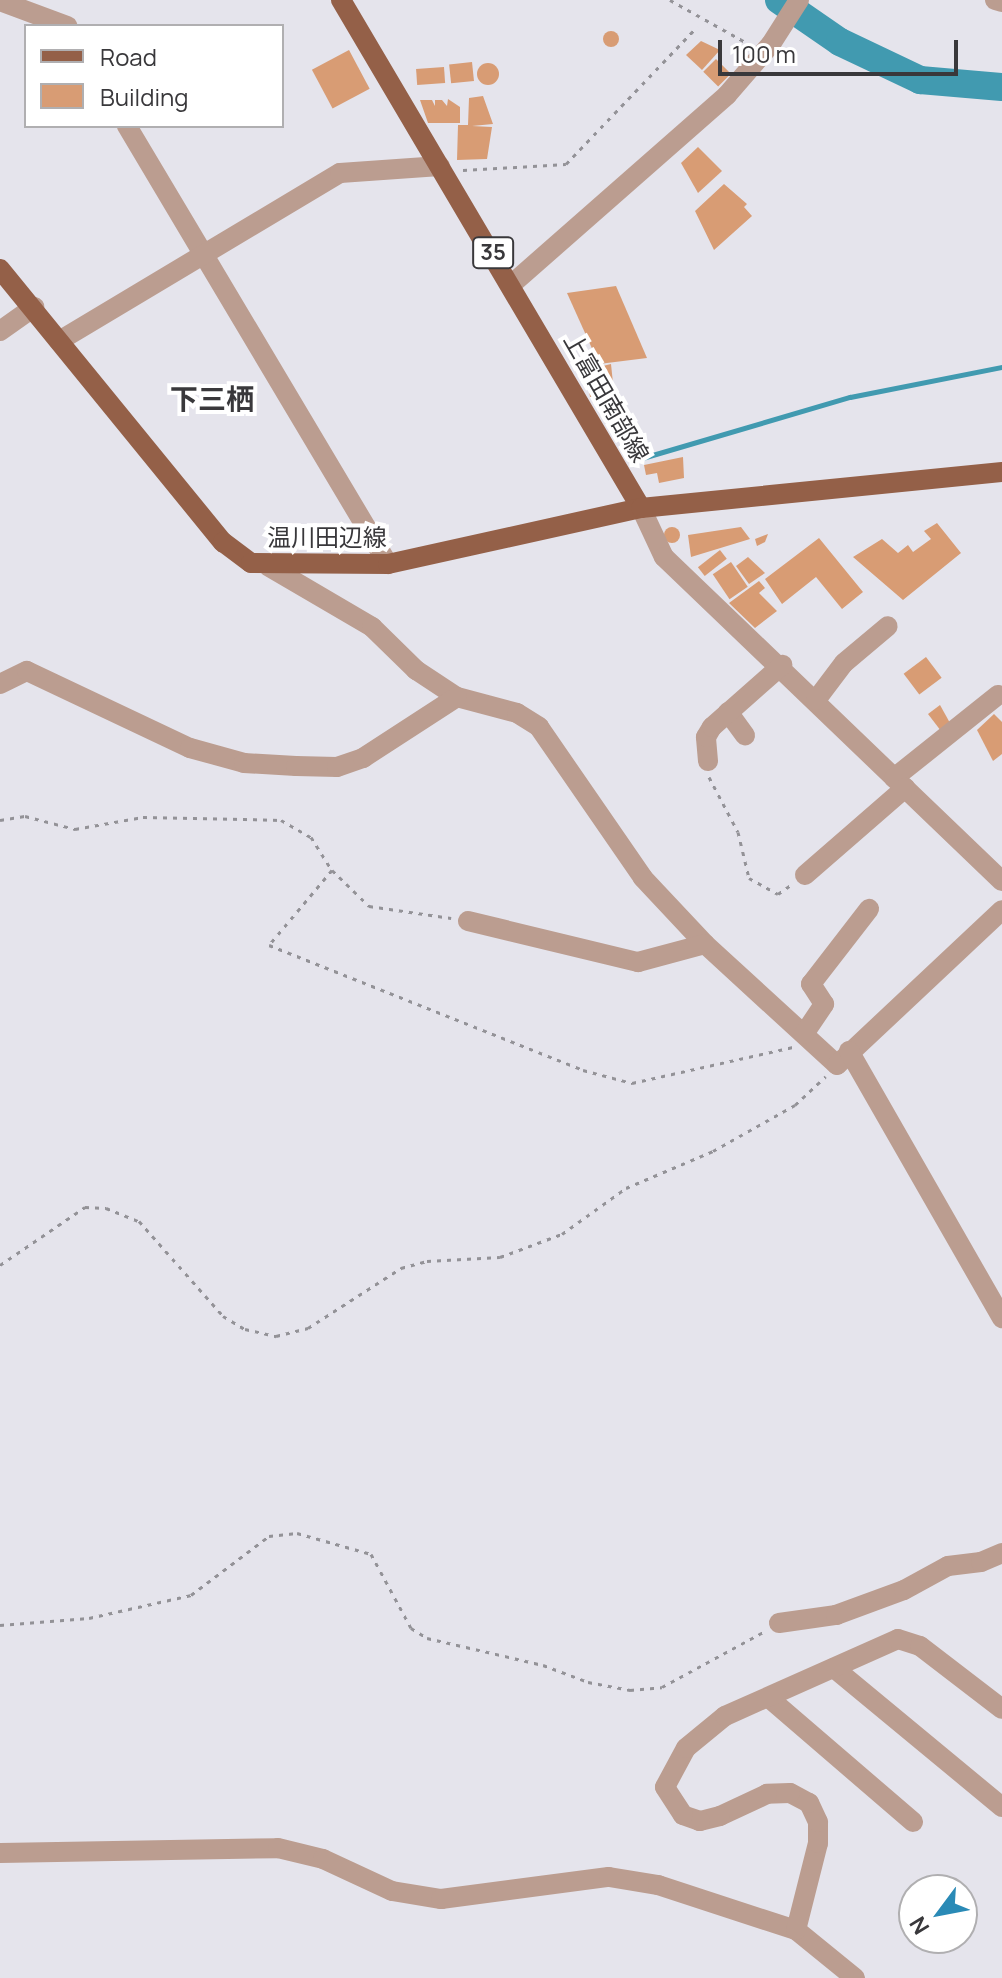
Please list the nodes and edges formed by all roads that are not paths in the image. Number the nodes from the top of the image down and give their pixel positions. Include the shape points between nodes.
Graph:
1 (341, 0) edge
2 (799, 0) edge
3 (995, 0) edge
4 (0, 1) edge
5 (1002, 2) edge
6 (62, 24) edge
7 (128, 128) edge
8 (442, 168) junction
9 (202, 252) junction
10 (0, 269) edge
11 (512, 284) junction
12 (34, 307) junction
13 (0, 331) edge
14 (59, 341) junction
15 (1002, 472) edge
16 (641, 508) junction
17 (388, 564) junction
18 (268, 566) junction
19 (888, 626) dead end
20 (782, 665) junction
21 (0, 684) edge
22 (998, 695) dead end
23 (457, 697) junction
24 (816, 700) junction
25 (728, 712) junction
26 (745, 735) dead end
27 (708, 761) road end
28 (900, 783) junction
29 (805, 875) road end
30 (1002, 881) edge
31 (869, 909) dead end
32 (1002, 910) edge
33 (468, 921) road end
34 (705, 944) junction
35 (808, 1038) junction
36 (843, 1058) junction
37 (1002, 1318) edge
38 (1002, 1553) edge
39 (779, 1623) road end
40 (834, 1668) junction
41 (769, 1698) junction
42 (1002, 1709) edge
43 (1002, 1807) edge
44 (913, 1822) dead end
45 (0, 1853) edge
46 (796, 1930) junction
47 (855, 1978) edge

1 - 8 main road, 上富田南部線 / 35
2 - 11 street via 768,49 727,95
3 - 5 street
4 - 6 street
7 - 9 street
8 - 9 street via 340,173
8 - 11 main road, 上富田南部線 / 35
9 - 14 street
9 - 17 street
10 - 12 main road, 温川田辺線
11 - 16 main road, 上富田南部線 / 35
12 - 13 street
12 - 14 main road, 温川田辺線
14 - 18 main road, 温川田辺線 via 223,542 237,556
15 - 16 main road
16 - 17 main road, 温川田辺線
16 - 20 street via 664,557
17 - 18 main road, 温川田辺線
18 - 23 street via 372,627 416,670
19 - 24 street via 844,663
20 - 24 street
20 - 25 street
21 - 23 street via 27,671 190,748 244,763 323,767 363,758
22 - 28 street
23 - 34 street via 517,713 539,727 643,878
24 - 28 street
25 - 26 street
25 - 27 street via 706,737
28 - 29 street
28 - 30 street
31 - 35 street via 811,984 824,1004
32 - 36 street
33 - 34 street via 638,962
34 - 35 street
35 - 36 street
36 - 37 street
38 - 39 street via 948,1566 904,1590 836,1615
40 - 41 street
40 - 42 street via 871,1649 910,1640
40 - 43 street
41 - 44 street
41 - 46 street via 725,1716 686,1748 665,1787 683,1815 700,1821 767,1794 790,1793 809,1803 818,1822 818,1843
45 - 46 street via 278,1848 323,1859 392,1891 441,1899 609,1877 658,1885
46 - 47 street

